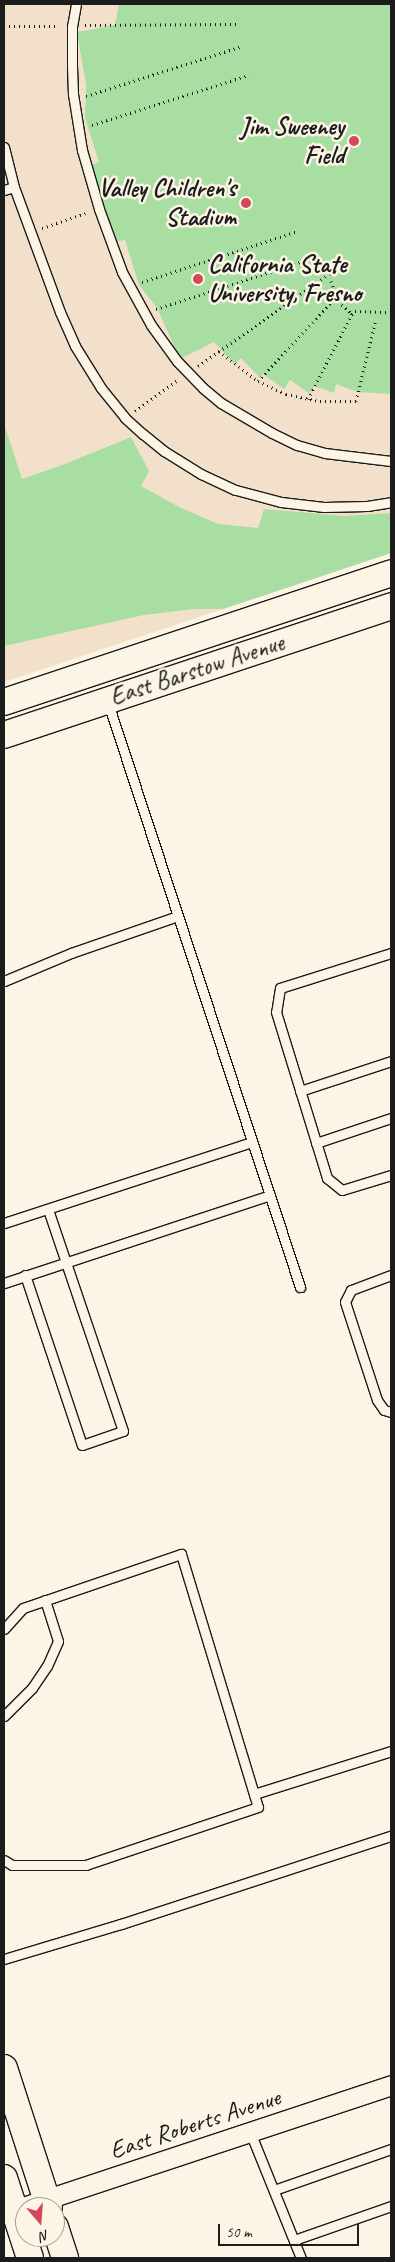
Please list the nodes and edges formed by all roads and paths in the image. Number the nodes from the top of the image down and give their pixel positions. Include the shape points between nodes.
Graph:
1 (76, 4) edge
2 (237, 24) dead end
3 (4, 26) edge
4 (72, 26) junction
5 (240, 48) dead end
6 (249, 75) dead end
7 (73, 99) junction
8 (78, 130) junction
9 (4, 147) edge
10 (14, 186) junction
11 (4, 190) edge
12 (99, 209) junction
13 (298, 231) dead end
14 (31, 232) junction
15 (310, 259) dead end
16 (331, 273) dead end
17 (331, 281) dead end
18 (129, 286) junction
19 (336, 297) junction
20 (391, 312) edge
21 (144, 313) junction
22 (352, 314) junction
23 (376, 319) dead end
24 (219, 351) junction
25 (188, 373) junction
26 (258, 381) junction
27 (308, 399) junction
28 (125, 418) junction
29 (391, 461) edge
30 (391, 502) edge
31 (391, 573) edge
32 (391, 606) edge
33 (107, 700) junction
34 (4, 702) edge
35 (4, 735) edge
36 (178, 916) junction
37 (391, 953) edge
38 (4, 980) edge
39 (391, 1061) edge
40 (300, 1091) junction
41 (391, 1118) edge
42 (252, 1142) junction
43 (316, 1143) junction
44 (391, 1175) edge
45 (270, 1195) junction
46 (48, 1209) junction
47 (4, 1223) edge
48 (66, 1262) junction
49 (391, 1275) edge
50 (26, 1276) junction
51 (4, 1283) edge
52 (300, 1287) dead end
53 (391, 1412) edge
54 (45, 1600) junction
55 (4, 1629) edge
56 (4, 1716) edge
57 (391, 1751) edge
58 (254, 1794) junction
59 (391, 1836) edge
60 (4, 1860) edge
61 (4, 1959) edge
62 (4, 2068) edge
63 (391, 2085) edge
64 (250, 2132) junction
65 (391, 2148) edge
66 (4, 2178) edge
67 (274, 2190) junction
68 (45, 2197) edge
69 (64, 2197) edge
70 (391, 2206) edge
71 (14, 2210) joint
72 (294, 2240) junction
73 (30, 2258) edge
74 (301, 2258) edge

1 - 4 lane
2 - 4 path
3 - 4 path
4 - 7 lane
5 - 7 path
6 - 8 path
7 - 8 lane
8 - 12 lane
9 - 10 lane
10 - 11 lane
10 - 14 lane
12 - 14 path
12 - 18 lane
13 - 18 path
14 - 28 lane via 75,346 93,377
15 - 21 path
16 - 24 path
17 - 19 path
18 - 21 lane
19 - 22 path
19 - 26 path
20 - 22 path via 354,311
21 - 25 lane via 167,349
22 - 27 path
23 - 27 path via 356,401
24 - 25 path
24 - 26 path
25 - 28 path
25 - 29 lane via 221,403 297,445 325,453
26 - 27 path via 286,394
28 - 30 lane via 164,451 236,490 281,502 324,507
31 - 34 main road, East Barstow Avenue
32 - 33 main road, East Barstow Avenue
33 - 35 main road, East Barstow Avenue
33 - 36 lane
36 - 38 lane
36 - 42 lane
37 - 40 lane via 280,988 276,1012
39 - 40 lane
40 - 43 lane
41 - 43 lane
42 - 45 lane
42 - 46 lane
43 - 44 lane via 327,1178 342,1190
45 - 48 lane
45 - 52 lane
46 - 47 lane
46 - 48 lane
48 - 50 lane
48 - 50 lane via 123,1431 82,1445
49 - 53 lane via 351,1290 346,1302 376,1400 384,1410
50 - 51 lane
54 - 55 lane via 22,1608
54 - 56 lane via 58,1641 32,1688
54 - 58 lane via 181,1554
57 - 58 lane
58 - 60 lane via 258,1807 86,1864 12,1866
59 - 61 lane
62 - 68 main road
63 - 64 street, East Roberts Avenue
64 - 67 lane
64 - 69 street, East Roberts Avenue
65 - 67 lane
66 - 71 main road
67 - 72 lane
70 - 72 lane
71 - 73 main road
72 - 74 lane

